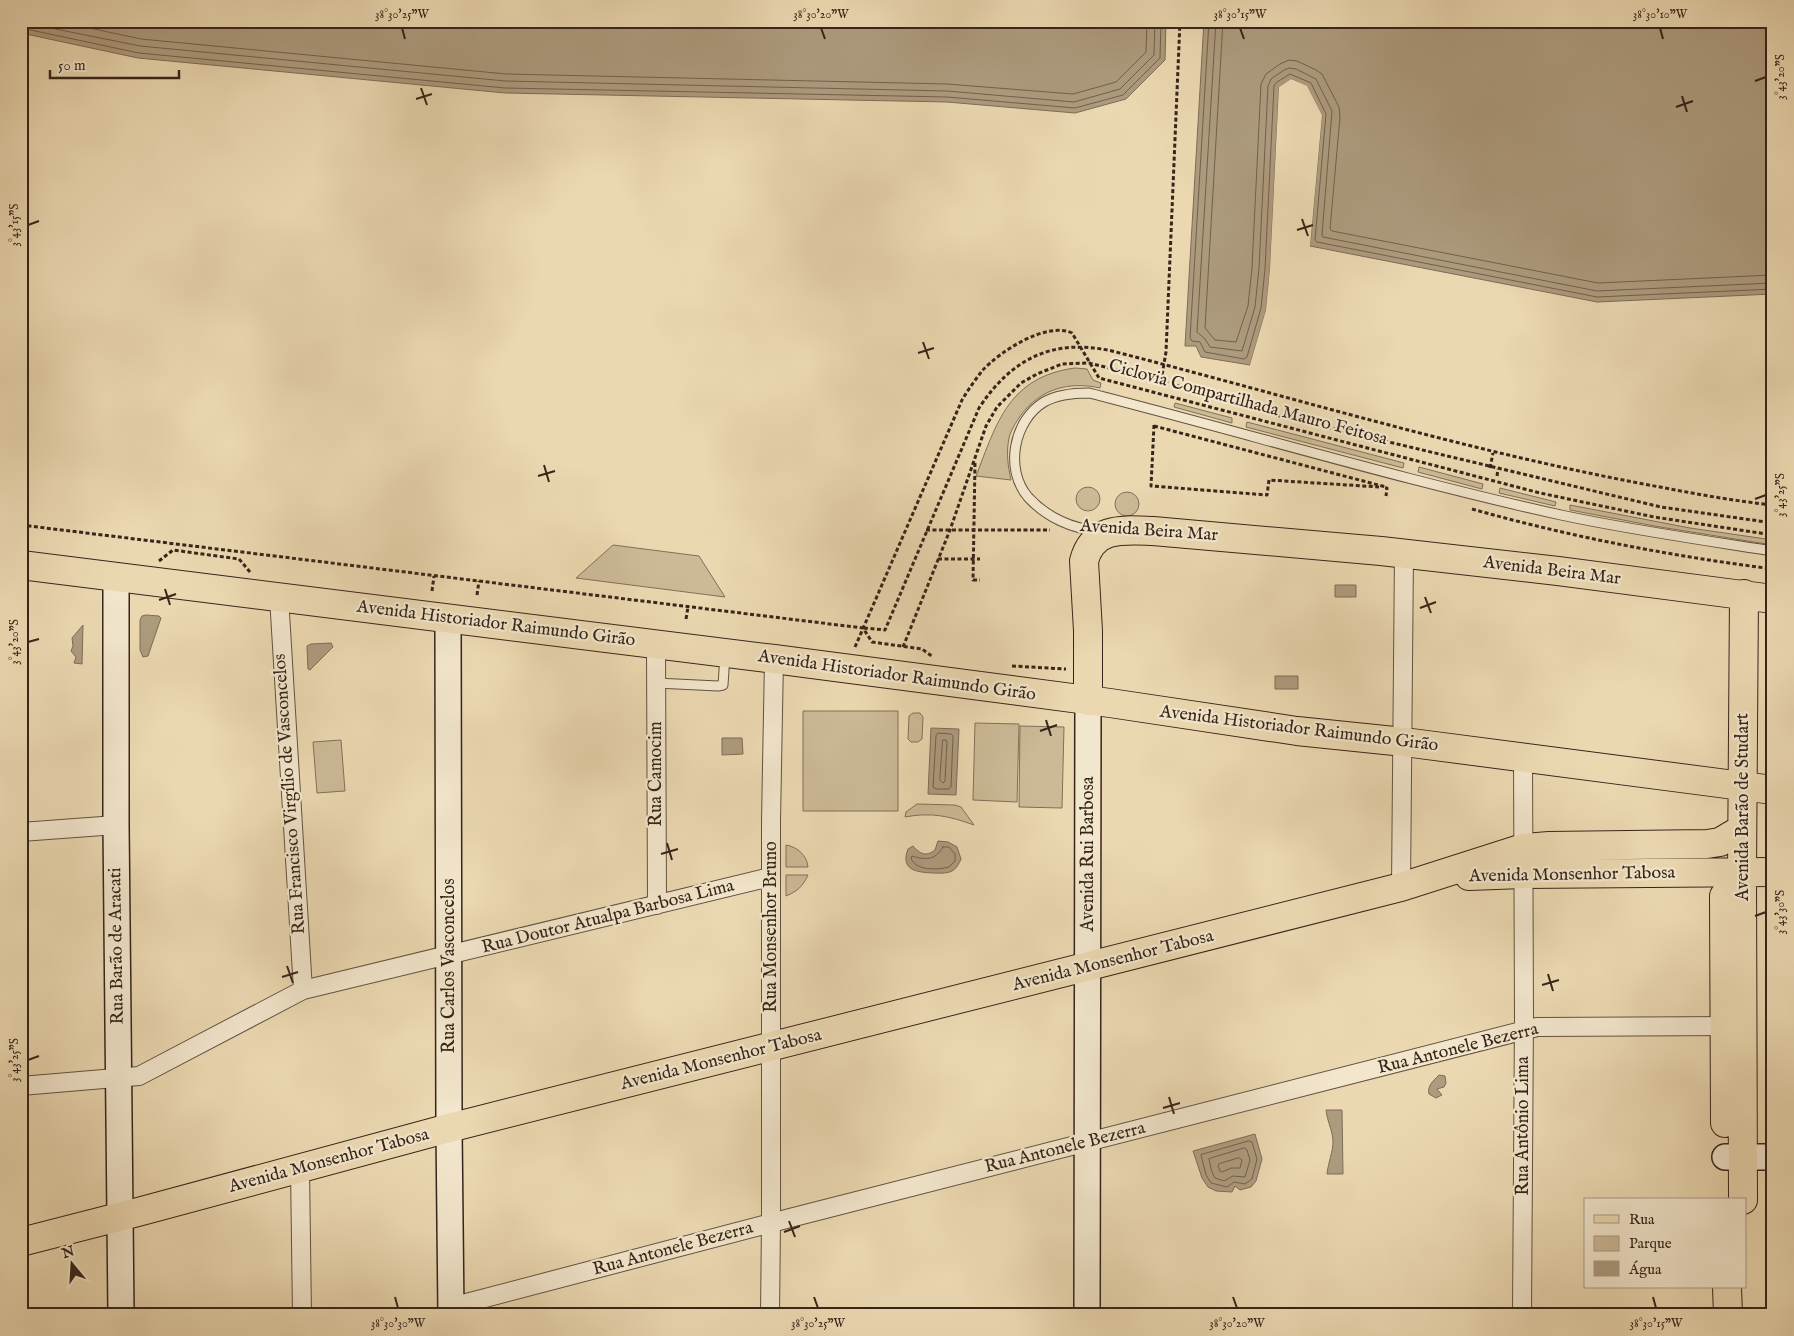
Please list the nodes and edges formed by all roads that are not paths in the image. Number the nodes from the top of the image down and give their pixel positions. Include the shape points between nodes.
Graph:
1 (1116, 532) junction
2 (1773, 551) edge
3 (1404, 554) junction
4 (21, 565) edge
5 (116, 576) junction
6 (1744, 594) junction
7 (279, 598) junction
8 (1773, 599) edge
9 (448, 618) junction
10 (656, 644) junction
11 (725, 653) junction
12 (774, 659) junction
13 (656, 683) junction
14 (1088, 701) junction
15 (1404, 742) junction
16 (1523, 757) junction
17 (1743, 786) junction
18 (1771, 798) edge
19 (116, 825) junction
20 (1742, 829) junction
21 (21, 832) edge
22 (1523, 861) junction
23 (1770, 864) edge
24 (1733, 872) junction
25 (770, 877) junction
26 (1411, 885) junction
27 (656, 905) junction
28 (449, 955) junction
29 (1088, 968) junction
30 (303, 990) junction
31 (1733, 1026) junction
32 (1524, 1031) junction
33 (771, 1048) junction
34 (118, 1078) junction
35 (21, 1086) edge
36 (449, 1128) junction
37 (1088, 1142) junction
38 (1734, 1157) junction
39 (1773, 1157) edge
40 (300, 1169) junction
41 (1726, 1198) edge
42 (1743, 1198) edge
43 (121, 1216) junction
44 (771, 1223) junction
45 (21, 1242) edge
46 (1727, 1288) edge
47 (1743, 1288) edge
48 (451, 1311) edge
49 (121, 1315) edge
50 (302, 1315) edge
51 (770, 1315) edge
52 (1088, 1315) edge
53 (1522, 1315) edge
54 (1728, 1315) edge
55 (1744, 1315) edge

1 - 2 lane, Avenida Beira Mar via 1084,530 1055,519 1027,496 1015,465 1015,444 1032,412 1044,402 1072,393 1089,393 1561,515
1 - 3 main road, Avenida Beira Mar via 1153,530
1 - 14 main road, Avenida Rui Barbosa via 1094,541 1084,561
3 - 6 main road, Avenida Beira Mar
3 - 15 street
4 - 5 main road, Avenida Historiador Raimundo Girão
5 - 7 main road, Avenida Historiador Raimundo Girão
5 - 19 main road, Rua Barão de Aracati
6 - 8 main road, Avenida Beira Mar
6 - 17 main road, Avenida Barão de Studart
7 - 9 main road, Avenida Historiador Raimundo Girão
7 - 30 street, Rua Francisco Virgílio de Vasconcelos
9 - 10 main road, Avenida Historiador Raimundo Girão
9 - 28 main road, Rua Carlos Vasconcelos
10 - 11 main road, Avenida Historiador Raimundo Girão
10 - 13 street, Rua Camocim
11 - 12 main road, Avenida Historiador Raimundo Girão
11 - 13 lane via 723,685
12 - 14 main road, Avenida Historiador Raimundo Girão
12 - 25 street, Rua Monsenhor Bruno
13 - 27 street, Rua Camocim
14 - 15 main road, Avenida Historiador Raimundo Girão via 1296,731
14 - 29 main road, Avenida Rui Barbosa
15 - 16 main road, Avenida Historiador Raimundo Girão
15 - 26 street
16 - 17 main road, Avenida Historiador Raimundo Girão
16 - 22 street, Rua Antônio Lima
17 - 18 main road, Avenida Historiador Raimundo Girão
17 - 20 main road, Avenida Barão de Studart
19 - 21 street
19 - 34 main road, Rua Barão de Aracati
20 - 22 main road, Avenida Monsenhor Tabosa via 1720,842 1707,844 1549,846
20 - 24 main road, Avenida Barão de Studart
22 - 24 main road, Avenida Monsenhor Tabosa
22 - 26 main road, Avenida Monsenhor Tabosa
22 - 32 street, Rua Antônio Lima
23 - 24 main road, Avenida Monsenhor Tabosa
24 - 31 main road, Avenida Barão de Studart
25 - 27 street, Rua Doutor Atualpa Barbosa Lima
25 - 33 street, Rua Monsenhor Bruno
26 - 29 main road, Avenida Monsenhor Tabosa
27 - 28 street, Rua Doutor Atualpa Barbosa Lima
28 - 30 street, Rua Doutor Atualpa Barbosa Lima
28 - 36 main road, Rua Carlos Vasconcelos
29 - 33 main road, Avenida Monsenhor Tabosa
29 - 37 main road, Avenida Rui Barbosa
30 - 34 street, Rua Doutor Atualpa Barbosa Lima via 139,1076
31 - 32 street, Rua Antonele Bezerra via 1541,1027
31 - 38 main road, Avenida Barão de Studart
32 - 37 street, Rua Antonele Bezerra
32 - 53 street, Rua Antônio Lima
33 - 36 main road, Avenida Monsenhor Tabosa
33 - 44 street, Rua Monsenhor Bruno
34 - 35 street, Rua Doutor Atualpa Barbosa Lima
34 - 43 main road, Rua Barão de Aracati
36 - 40 main road, Avenida Monsenhor Tabosa
36 - 48 main road, Rua Carlos Vasconcelos
37 - 44 street, Rua Antonele Bezerra
37 - 52 main road, Avenida Rui Barbosa
38 - 39 main road
38 - 41 main road, Avenida Barão de Studart
38 - 42 main road, Avenida Barão de Studart
40 - 43 main road, Avenida Monsenhor Tabosa
40 - 50 street
43 - 45 main road, Avenida Monsenhor Tabosa
43 - 49 main road, Rua Barão de Aracati
44 - 48 street, Rua Antonele Bezerra
44 - 51 street, Rua Monsenhor Bruno
46 - 54 main road
47 - 55 main road

